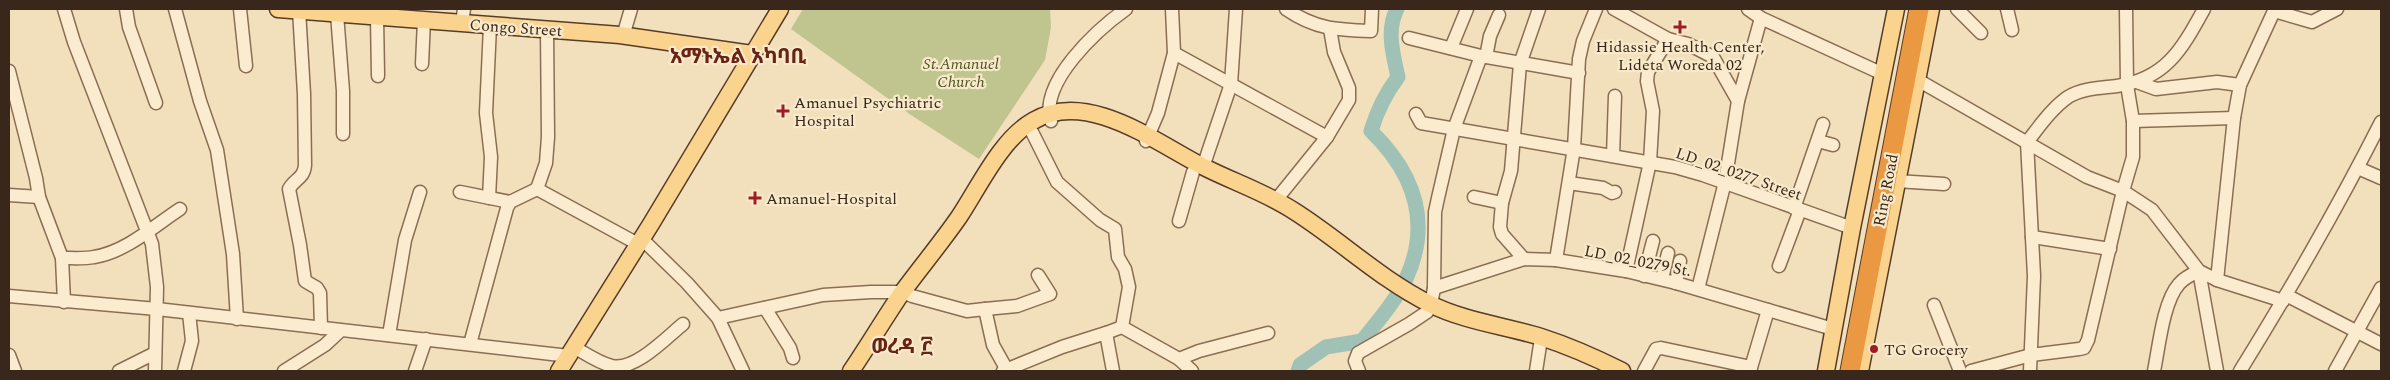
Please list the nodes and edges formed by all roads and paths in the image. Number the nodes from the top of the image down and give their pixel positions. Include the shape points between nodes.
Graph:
1 (64, 9) edge
2 (126, 9) edge
3 (175, 9) edge
4 (240, 9) edge
5 (278, 9) edge
6 (631, 9) edge
7 (780, 9) edge
8 (1126, 9) edge
9 (1172, 9) edge
10 (1236, 9) edge
11 (1286, 9) edge
12 (1372, 9) edge
13 (1467, 9) edge
14 (1539, 9) edge
15 (1596, 9) edge
16 (1614, 9) edge
17 (1748, 9) edge
18 (1896, 9) edge
19 (1908, 9) edge
20 (1919, 9) edge
21 (1931, 9) edge
22 (1957, 9) edge
23 (2007, 9) edge
24 (2126, 9) edge
25 (2204, 9) edge
26 (2337, 9) edge
27 (299, 10) junction
28 (2274, 10) edge
29 (337, 14) junction
30 (1500, 15) dead end
31 (463, 16) edge
32 (377, 17) junction
33 (1761, 18) junction
34 (424, 20) junction
35 (490, 26) junction
36 (1330, 29) junction
37 (547, 30) junction
38 (2012, 30) dead end
39 (1981, 33) dead end
40 (623, 36) junction
41 (1410, 38) dead end
42 (1668, 39) junction
43 (1451, 48) junction
44 (1174, 53) junction
45 (752, 54) junction
46 (1483, 56) junction
47 (422, 64) dead end
48 (1520, 64) junction
49 (246, 66) dead end
50 (9, 71) edge
51 (1579, 73) junction
52 (1883, 74) junction
53 (378, 76) dead end
54 (1916, 79) junction
55 (2132, 83) junction
56 (1231, 84) junction
57 (2240, 85) junction
58 (1615, 96) dead end
59 (1738, 101) junction
60 (156, 103) dead end
61 (1416, 114) dead end
62 (1050, 118) junction
63 (2234, 118) junction
64 (2133, 121) junction
65 (2381, 122) edge
66 (1823, 124) dead end
67 (1454, 129) junction
68 (1032, 132) junction
69 (343, 134) dead end
70 (1327, 137) junction
71 (1514, 137) junction
72 (1148, 138) junction
73 (1818, 141) junction
74 (2027, 142) junction
75 (1833, 145) dead end
76 (1574, 148) junction
77 (1613, 156) junction
78 (1650, 162) junction
79 (2358, 168) junction
80 (1198, 169) junction
81 (2381, 178) edge
82 (1896, 181) junction
83 (1725, 182) junction
84 (1569, 183) junction
85 (1944, 184) dead end
86 (537, 190) junction
87 (2123, 191) junction
88 (420, 192) dead end
89 (460, 192) dead end
90 (1615, 192) dead end
91 (9, 195) edge
92 (39, 197) junction
93 (1474, 197) dead end
94 (489, 198) junction
95 (1276, 200) junction
96 (510, 202) junction
97 (1502, 203) junction
98 (180, 209) dead end
99 (1797, 209) junction
100 (1179, 221) dead end
101 (1852, 228) junction
102 (148, 230) junction
103 (2032, 237) junction
104 (640, 241) junction
105 (1653, 242) dead end
106 (2110, 249) junction
107 (1668, 254) dead end
108 (62, 258) junction
109 (1524, 259) junction
110 (1556, 260) junction
111 (1680, 261) dead end
112 (1779, 266) dead end
113 (2199, 270) junction
114 (1626, 271) junction
115 (1038, 275) dead end
116 (1644, 276) junction
117 (1662, 279) junction
118 (2217, 280) junction
119 (1385, 283) junction
120 (1676, 283) junction
121 (1434, 288) junction
122 (2381, 288) edge
123 (1698, 289) junction
124 (907, 294) junction
125 (2284, 298) junction
126 (9, 299) edge
127 (64, 302) junction
128 (1934, 305) dead end
129 (765, 308) junction
130 (1429, 308) junction
131 (157, 309) junction
132 (985, 309) junction
133 (1768, 310) junction
134 (189, 314) junction
135 (718, 318) junction
136 (237, 320) junction
137 (683, 324) dead end
138 (321, 328) junction
139 (1122, 328) junction
140 (1833, 329) junction
141 (340, 330) junction
142 (2356, 332) junction
143 (1106, 333) junction
144 (1268, 333) dead end
145 (389, 335) junction
146 (426, 339) junction
147 (470, 344) junction
148 (2381, 344) edge
149 (1540, 345) junction
150 (571, 352) junction
151 (155, 353) junction
152 (9, 355) edge
153 (2031, 355) junction
154 (793, 358) dead end
155 (1179, 359) junction
156 (1750, 369) edge
157 (1005, 370) edge
158 (14, 371) edge
159 (119, 371) edge
160 (154, 371) edge
161 (184, 371) edge
162 (284, 371) edge
163 (415, 371) edge
164 (559, 371) edge
165 (743, 371) edge
166 (851, 371) edge
167 (863, 371) edge
168 (1113, 371) edge
169 (1192, 371) edge
170 (1359, 371) edge
171 (1536, 371) edge
172 (1600, 371) edge
173 (1622, 371) edge
174 (1644, 371) edge
175 (1826, 371) edge
176 (1839, 371) edge
177 (1850, 371) edge
178 (1860, 371) edge
179 (1960, 371) edge
180 (1971, 371) edge
181 (2030, 371) edge
182 (2154, 371) edge
183 (2217, 371) edge
184 (2240, 371) edge
185 (2335, 371) edge

1 - 102 street via 117,156
2 - 60 street via 129,27
3 - 136 street via 217,150 233,254
4 - 49 street
5 - 27 main road, Congo Street
6 - 40 street
7 - 45 main road
8 - 62 street via 1104,25 1063,72 1052,92
9 - 44 street
10 - 56 street
11 - 36 street via 1308,22
12 - 36 street via 1370,31
13 - 43 street
14 - 48 street
15 - 51 street via 1580,50
16 - 42 street
17 - 33 street
18 - 52 main road
19 - 176 highway, Ring Road
20 - 177 highway, Ring Road
21 - 54 main road
22 - 39 street
23 - 38 street
24 - 55 street
25 - 55 street via 2181,49 2153,75
26 - 28 street via 2312,22
27 - 29 main road, Congo Street
27 - 138 street via 305,165 304,173 289,189 300,244 302,275 305,282 320,293
28 - 57 street
29 - 32 main road, Congo Street
29 - 69 street
30 - 46 street
31 - 34 main road, Congo Street
31 - 35 main road, Congo Street
32 - 34 main road, Congo Street
32 - 53 street
33 - 52 street
33 - 59 street
34 - 47 street
35 - 37 main road, Congo Street
35 - 94 street via 486,113 491,157
36 - 70 street via 1350,100
37 - 40 main road, Congo Street
37 - 86 street via 548,136 546,163
40 - 45 main road, Congo Street
41 - 43 street
42 - 59 street via 1688,44 1713,57
42 - 78 street via 1648,72 1653,111
43 - 46 street
44 - 56 street
44 - 72 street
45 - 104 main road
46 - 48 street
46 - 67 street
48 - 51 street
48 - 71 street
50 - 92 street
51 - 76 street
52 - 101 main road
54 - 74 street
54 - 82 main road
55 - 57 street via 2156,89 2217,82
55 - 64 street
55 - 74 street via 2083,90 2068,97
56 - 70 street
56 - 80 street
57 - 63 street
58 - 77 street
59 - 83 street
61 - 67 street, LD_02_0277 Street via 1421,123
62 - 68 main road
62 - 72 main road via 1075,116
62 - 124 main road via 1032,121 1003,150
63 - 64 street
63 - 118 street
64 - 87 street via 2133,157
65 - 79 street
66 - 73 street
67 - 71 street, LD_02_0277 Street
67 - 121 street via 1435,212
68 - 124 main road via 1011,155 955,240
68 - 139 street via 1057,182 1115,229 1118,257 1125,269 1129,288
70 - 95 street
71 - 76 street, LD_02_0277 Street
71 - 97 street via 1511,171
72 - 80 main road
73 - 75 street
73 - 99 street
74 - 87 street via 2087,176
74 - 103 street
76 - 77 street, LD_02_0277 Street
76 - 84 street
77 - 78 street, LD_02_0277 Street
78 - 83 street, LD_02_0277 Street
78 - 114 street
79 - 81 street
79 - 125 street
80 - 95 main road
80 - 100 street
80 - 119 main road via 1274,209
82 - 85 street
82 - 178 main road
83 - 99 street, LD_02_0277 Street
83 - 123 street
84 - 90 street
84 - 110 street
86 - 96 street
86 - 104 street
87 - 106 street
87 - 113 street via 2152,210
88 - 145 street via 405,240
89 - 94 street
91 - 92 street
92 - 108 street
93 - 97 street
94 - 96 street
95 - 119 main road via 1296,212
96 - 147 street
97 - 109 street via 1502,234
98 - 102 street
99 - 101 street, LD_02_0277 Street
99 - 112 street
101 - 140 main road
102 - 108 street via 101,255
102 - 131 street via 156,267
103 - 106 street
103 - 153 street
104 - 135 street via 687,282
104 - 150 main road
105 - 116 street
106 - 153 street via 2095,316 2084,348
107 - 117 street
108 - 127 street
109 - 110 street, LD_02_0279 St.
109 - 121 street, LD_02_0279 St.
110 - 114 street, LD_02_0279 St.
111 - 120 street
113 - 118 street
113 - 182 street via 2174,292
113 - 183 street
114 - 116 street, LD_02_0279 St.
115 - 132 street via 1050,294 1017,306
116 - 117 street, LD_02_0279 St.
117 - 120 street, LD_02_0279 St.
118 - 125 street
119 - 130 main road
120 - 123 street, LD_02_0279 St.
121 - 130 street
122 - 142 street
123 - 133 street, LD_02_0279 St.
124 - 129 street via 823,295
124 - 132 street via 966,311
124 - 166 main road
124 - 167 main road
125 - 142 street
125 - 184 street
126 - 127 street
127 - 131 street
128 - 179 street
129 - 135 street
129 - 154 street
130 - 149 main road via 1459,323
130 - 170 street via 1355,357
130 - 173 main road via 1543,338
131 - 134 street
131 - 151 street
132 - 157 street via 993,345
133 - 140 street, LD_02_0279 St.
133 - 156 street
134 - 136 street
134 - 161 street via 192,341
135 - 165 street
136 - 138 street
137 - 150 street via 635,362 621,367
138 - 141 street
139 - 143 street
139 - 155 street
140 - 175 main road
141 - 145 street
141 - 162 street via 325,345
142 - 148 street
142 - 185 street
143 - 157 street
143 - 168 street
144 - 155 street
145 - 146 street
146 - 147 street
146 - 163 street
147 - 150 street
149 - 171 street
149 - 172 main road
150 - 164 main road
151 - 159 street
151 - 160 street
152 - 158 street
153 - 180 street
153 - 181 street
155 - 169 street
156 - 174 street via 1661,348 1653,353

